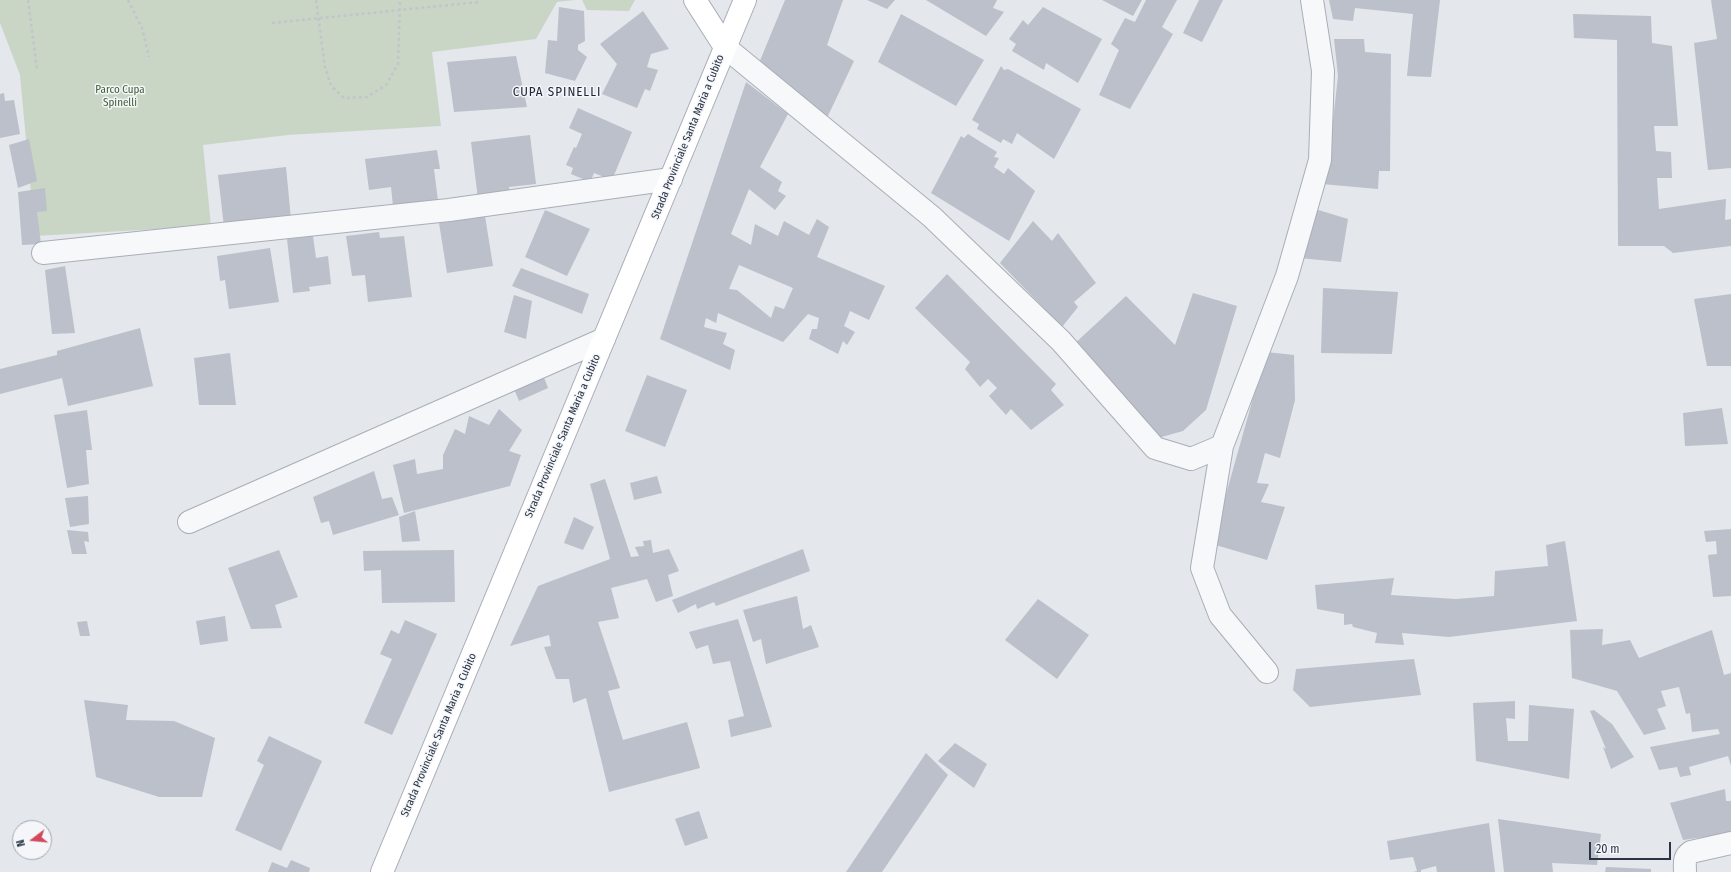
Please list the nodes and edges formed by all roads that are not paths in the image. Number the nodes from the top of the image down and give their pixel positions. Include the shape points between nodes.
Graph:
1 (695, 0) edge
2 (745, 0) edge
3 (1312, 0) edge
4 (725, 47) junction
5 (671, 179) junction
6 (43, 253) dead end
7 (604, 339) junction
8 (1222, 446) junction
9 (190, 522) dead end
10 (1267, 672) dead end
11 (1731, 843) edge
12 (382, 872) edge
13 (1685, 872) edge

1 - 4 main road
2 - 4 main road, Strada Provinciale Santa Maria a Cubito
3 - 8 street via 1323,71 1320,160 1287,276
4 - 5 main road, Strada Provinciale Santa Maria a Cubito
4 - 8 street via 932,217 1061,341 1155,448 1191,459
5 - 6 street via 449,210
5 - 7 main road, Strada Provinciale Santa Maria a Cubito
7 - 9 street
7 - 12 main road, Strada Provinciale Santa Maria a Cubito
8 - 10 street via 1202,568 1220,615
11 - 13 street via 1690,852 1685,859

